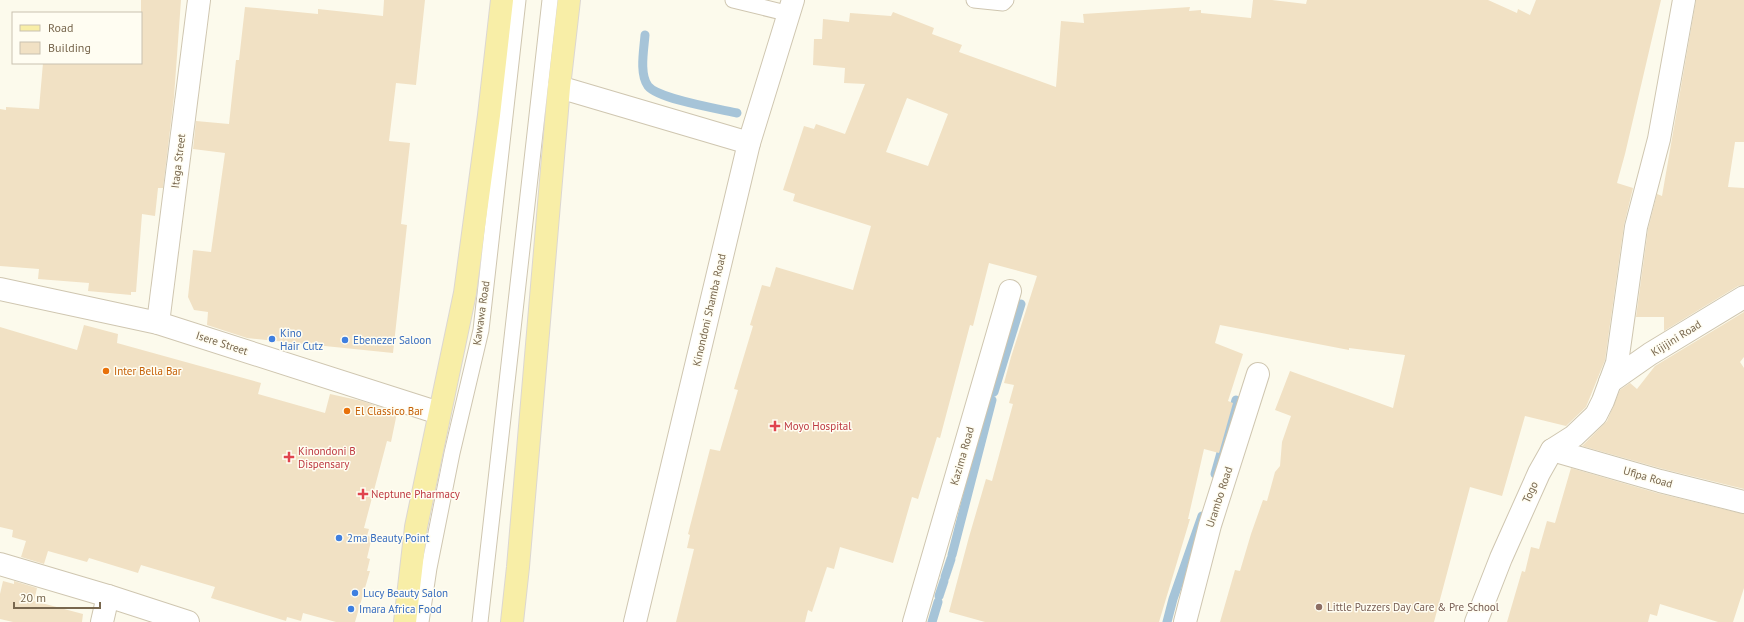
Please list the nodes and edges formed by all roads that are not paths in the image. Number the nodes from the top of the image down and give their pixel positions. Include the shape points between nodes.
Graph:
1 (199, 0) edge
2 (502, 0) edge
3 (518, 0) edge
4 (550, 0) edge
5 (569, 0) edge
6 (733, 0) edge
7 (974, 0) edge
8 (1006, 0) edge
9 (1684, 0) edge
10 (791, 7) edge
11 (559, 87) junction
12 (749, 143) junction
13 (0, 289) edge
14 (1010, 291) dead end
15 (1744, 297) edge
16 (158, 323) junction
17 (1258, 374) dead end
18 (1610, 382) junction
19 (439, 413) junction
20 (1552, 450) junction
21 (1744, 502) edge
22 (0, 564) edge
23 (108, 596) junction
24 (102, 622) edge
25 (188, 622) edge
26 (405, 622) edge
27 (421, 622) edge
28 (480, 622) edge
29 (512, 622) edge
30 (635, 622) edge
31 (914, 622) edge
32 (1185, 622) edge
33 (1476, 622) edge

1 - 16 street, Itaga Street
2 - 19 main road, Kawawa Road via 465,293
3 - 27 lane, Kawawa Road via 481,330 450,461
4 - 28 lane
5 - 11 main road
6 - 10 lane
7 - 8 lane via 1003,3
9 - 18 street, Togo via 1659,139 1636,227 1617,363
10 - 12 street, Kinondoni Shamba Road
11 - 12 street
11 - 29 main road
12 - 30 street, Kinondoni Shamba Road
13 - 16 street, Isere Street
14 - 31 street, Kazima Road
15 - 18 street, Kijijini Road via 1650,354
16 - 19 street, Isere Street
17 - 32 street, Urambo Road via 1210,525
18 - 20 street, Togo via 1596,415 1574,436
19 - 26 main road, Kawawa Road via 416,527
20 - 21 street, Ufipa Road
20 - 33 street, Togo via 1500,558
22 - 23 street
23 - 24 street
23 - 25 street

